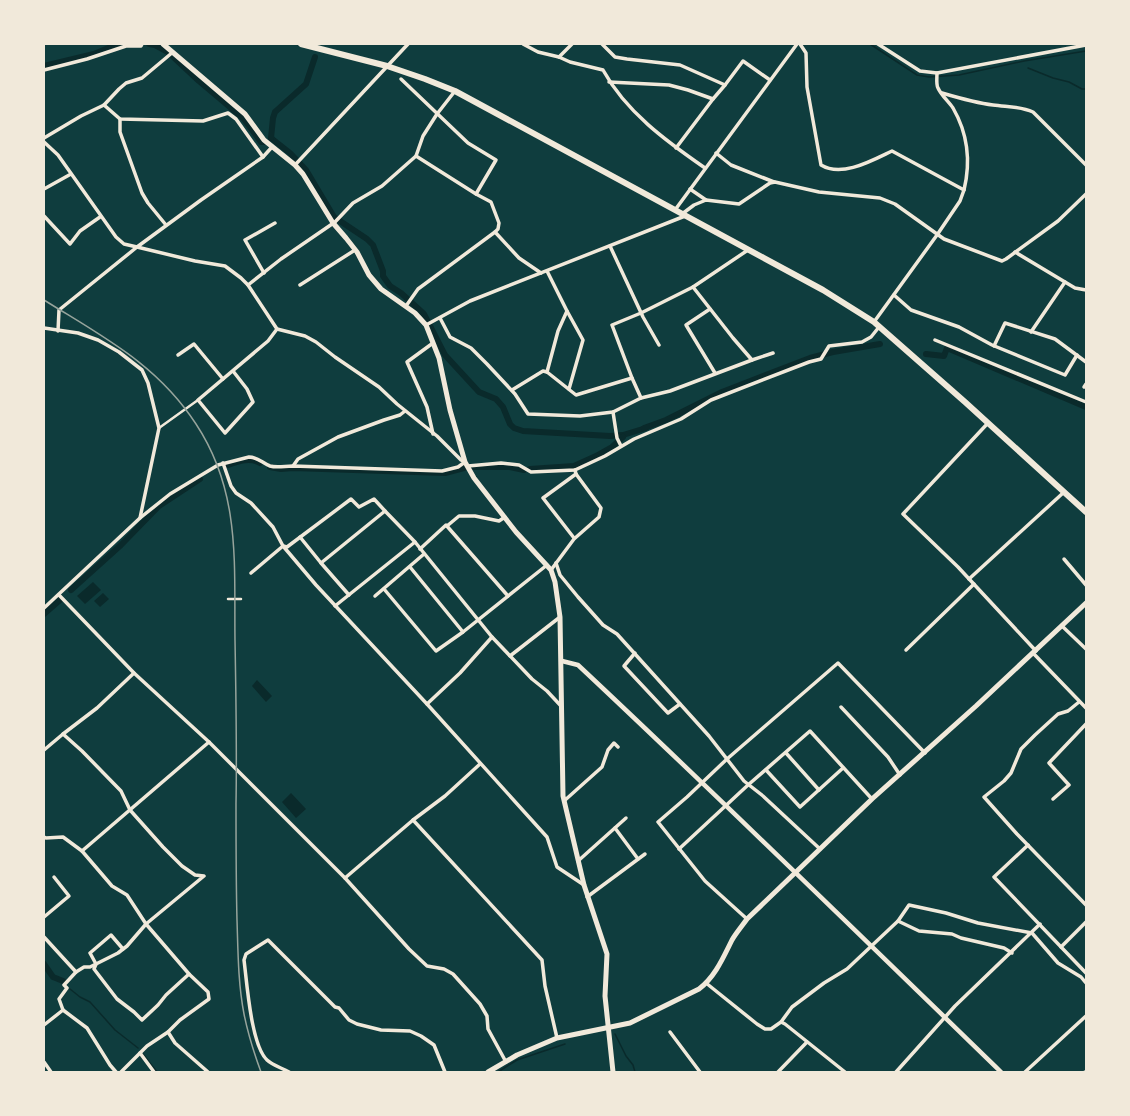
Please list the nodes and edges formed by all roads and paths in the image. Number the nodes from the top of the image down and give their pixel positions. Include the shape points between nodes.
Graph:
1 (142, 44) edge
2 (163, 44) edge
3 (302, 44) edge
4 (408, 44) edge
5 (523, 44) edge
6 (572, 44) edge
7 (602, 44) edge
8 (797, 44) edge
9 (800, 44) edge
10 (878, 44) edge
11 (1086, 45) edge
12 (171, 54) junction
13 (558, 57) junction
14 (387, 66) junction
15 (44, 70) edge
16 (937, 74) junction
17 (400, 79) dead end
18 (770, 80) junction
19 (610, 82) junction
20 (725, 85) junction
21 (455, 92) junction
22 (942, 92) junction
23 (713, 99) junction
24 (104, 105) junction
25 (437, 114) junction
26 (120, 119) junction
27 (44, 138) edge
28 (44, 142) edge
29 (272, 147) junction
30 (676, 148) junction
31 (716, 153) junction
32 (416, 156) junction
33 (263, 157) junction
34 (296, 164) junction
35 (1086, 165) edge
36 (705, 168) junction
37 (71, 174) junction
38 (775, 182) junction
39 (44, 189) edge
40 (690, 189) junction
41 (964, 190) junction
42 (476, 194) junction
43 (1086, 194) edge
44 (706, 200) junction
45 (675, 210) junction
46 (684, 215) junction
47 (44, 216) edge
48 (100, 217) junction
49 (334, 222) junction
50 (275, 223) dead end
51 (166, 225) junction
52 (495, 232) junction
53 (937, 235) junction
54 (610, 246) junction
55 (137, 247) junction
56 (355, 250) junction
57 (748, 250) junction
58 (1015, 252) junction
59 (547, 271) junction
60 (264, 273) junction
61 (541, 273) junction
62 (1065, 282) junction
63 (248, 285) junction
64 (300, 285) dead end
65 (694, 287) junction
66 (1086, 290) edge
67 (894, 295) junction
68 (407, 304) junction
69 (710, 309) junction
70 (567, 310) junction
71 (641, 313) junction
72 (440, 318) junction
73 (874, 322) junction
74 (427, 325) junction
75 (879, 327) junction
76 (44, 328) edge
77 (277, 329) junction
78 (58, 330) junction
79 (1031, 332) junction
80 (935, 340) dead end
81 (433, 342) junction
82 (659, 345) dead end
83 (994, 346) junction
84 (773, 353) dead end
85 (178, 355) dead end
86 (1077, 355) junction
87 (752, 360) junction
88 (1086, 362) edge
89 (234, 371) junction
90 (547, 372) junction
91 (715, 373) junction
92 (632, 378) junction
93 (223, 380) junction
94 (569, 389) junction
95 (512, 390) junction
96 (641, 398) junction
97 (198, 400) junction
98 (1086, 402) edge
99 (405, 411) junction
100 (613, 412) junction
101 (988, 423) junction
102 (159, 428) junction
103 (433, 434) junction
104 (619, 440) junction
105 (223, 463) junction
106 (466, 464) junction
107 (293, 466) junction
108 (576, 472) junction
109 (1064, 493) junction
110 (385, 510) junction
111 (1086, 512) edge
112 (504, 517) junction
113 (140, 518) junction
114 (447, 526) junction
115 (300, 537) junction
116 (574, 538) junction
117 (416, 542) junction
118 (283, 546) junction
119 (420, 549) junction
120 (424, 554) junction
121 (1064, 559) dead end
122 (321, 563) junction
123 (556, 563) junction
124 (547, 565) junction
125 (410, 567) junction
126 (551, 570) junction
127 (251, 573) dead end
128 (969, 579) junction
129 (974, 584) junction
130 (1086, 585) edge
131 (384, 589) junction
132 (59, 595) junction
133 (349, 595) junction
134 (375, 596) dead end
135 (508, 596) junction
136 (228, 599) dead end
137 (241, 600) dead end
138 (1086, 603) edge
139 (336, 606) junction
140 (44, 608) edge
141 (560, 616) junction
142 (478, 620) junction
143 (1062, 626) junction
144 (463, 632) junction
145 (492, 637) junction
146 (1086, 649) edge
147 (906, 650) dead end
148 (1035, 652) junction
149 (635, 653) junction
150 (510, 656) junction
151 (562, 661) junction
152 (134, 673) junction
153 (1079, 702) junction
154 (428, 704) junction
155 (680, 704) junction
156 (561, 706) junction
157 (841, 707) dead end
158 (1086, 708) edge
159 (1086, 724) edge
160 (63, 734) junction
161 (209, 742) junction
162 (618, 748) dead end
163 (44, 750) edge
164 (786, 753) junction
165 (925, 753) junction
166 (727, 759) junction
167 (480, 764) junction
168 (843, 768) junction
169 (766, 770) junction
170 (900, 775) junction
171 (702, 783) junction
172 (748, 785) junction
173 (819, 790) junction
174 (872, 799) junction
175 (1053, 799) dead end
176 (564, 801) junction
177 (726, 806) junction
178 (130, 810) junction
179 (626, 818) dead end
180 (413, 820) junction
181 (615, 828) junction
182 (44, 837) edge
183 (1028, 844) junction
184 (820, 849) junction
185 (679, 850) junction
186 (82, 851) junction
187 (645, 854) dead end
188 (638, 859) junction
189 (578, 861) junction
190 (796, 873) junction
191 (54, 878) dead end
192 (345, 878) junction
193 (584, 885) junction
194 (587, 897) junction
195 (1086, 905) edge
196 (44, 917) edge
197 (747, 919) junction
198 (898, 921) junction
199 (1086, 922) edge
200 (146, 924) junction
201 (1040, 924) junction
202 (1032, 933) junction
203 (44, 937) edge
204 (872, 946) junction
205 (1061, 947) junction
206 (123, 949) junction
207 (1012, 953) junction
208 (96, 964) junction
209 (1085, 971) edge
210 (76, 972) junction
211 (189, 974) junction
212 (706, 983) junction
213 (1086, 984) edge
214 (63, 1010) junction
215 (1086, 1016) edge
216 (945, 1018) junction
217 (780, 1022) junction
218 (44, 1025) edge
219 (608, 1027) junction
220 (168, 1032) junction
221 (670, 1032) dead end
222 (558, 1038) junction
223 (807, 1042) junction
224 (140, 1053) junction
225 (44, 1062) edge
226 (506, 1062) junction
227 (122, 1071) edge
228 (491, 1071) edge
229 (51, 1072) edge
230 (116, 1072) edge
231 (154, 1072) edge
232 (208, 1072) edge
233 (289, 1072) edge
234 (445, 1072) edge
235 (613, 1072) edge
236 (700, 1072) edge
237 (779, 1072) edge
238 (845, 1072) edge
239 (896, 1072) edge
240 (1001, 1072) edge
241 (1025, 1072) edge

1 - 15 street via 126,46
2 - 12 main road
3 - 14 highway
4 - 14 street
5 - 13 street via 538,52
6 - 13 street
7 - 20 street via 615,57 680,65
8 - 18 street
9 - 41 street via 806,53 807,87 821,165 839,170 862,166 892,151
10 - 16 street via 920,71
11 - 16 street
12 - 24 street via 142,78 126,83
12 - 29 main road via 245,114
13 - 19 street via 603,70
14 - 21 highway
14 - 34 street
16 - 22 street via 938,88
17 - 25 street
18 - 20 street via 743,61
18 - 31 street
19 - 23 street via 669,85
19 - 30 street via 640,117
20 - 23 street
21 - 25 street
21 - 45 highway
22 - 35 street via 1033,112
22 - 41 street via 960,119 965,136 968,155
23 - 30 street
24 - 26 street
24 - 27 street
25 - 32 street via 423,136
25 - 42 street via 468,143 496,160
26 - 33 street via 203,121 228,113 236,118
26 - 51 street via 120,132 142,193
28 - 37 street via 58,155
29 - 33 street
29 - 34 main road
30 - 36 street
31 - 36 street
31 - 38 street via 731,165
32 - 42 street
32 - 49 street via 382,186 353,203
33 - 51 street
34 - 49 main road
36 - 40 street
37 - 39 street
37 - 48 street
38 - 44 street via 739,204
38 - 53 street via 819,192 880,198 895,204
40 - 44 street
40 - 45 street
41 - 53 street via 960,201
42 - 52 street via 491,202 499,223
43 - 58 street via 1058,221
44 - 46 street via 694,205
45 - 46 highway
46 - 54 street
46 - 57 highway
47 - 48 street via 70,244 80,231
48 - 55 street via 124,244
49 - 56 main road
49 - 60 street
50 - 60 street via 245,240
51 - 55 street
52 - 61 street via 519,258
52 - 68 street via 418,289
53 - 58 street via 1002,261
53 - 67 street
54 - 59 street
54 - 71 street
55 - 63 street via 225,266
55 - 78 street via 59,310
56 - 64 street
56 - 68 main road via 369,275 381,289
57 - 65 street
57 - 73 highway via 823,290
58 - 62 street
59 - 61 street
59 - 70 street
60 - 63 street
61 - 72 street via 470,301
62 - 66 street via 1075,288
62 - 79 street
63 - 77 street
65 - 69 street
65 - 71 street
67 - 73 street
67 - 83 street via 911,310 959,328
68 - 74 main road
69 - 87 street
69 - 91 street via 686,325
70 - 90 street via 558,331
70 - 94 street via 583,340
71 - 82 street
71 - 92 street via 612,325
72 - 74 street
72 - 95 street via 450,337 471,348
73 - 75 highway
74 - 81 main road
75 - 101 highway
75 - 104 street via 871,337 862,342 829,346 821,359 712,400 681,419 634,438
76 - 78 street
77 - 89 street via 268,342
77 - 99 street via 305,336 316,342 379,387
78 - 102 street via 98,340 142,370 148,383
79 - 83 street via 1005,323
79 - 86 street via 1055,339
80 - 98 street
81 - 103 street via 407,362 427,407
81 - 106 main road
83 - 86 street via 1064,375
84 - 87 street
85 - 93 street via 194,344
86 - 88 street
87 - 91 street
89 - 93 street
89 - 97 street via 253,402 225,433
90 - 94 street
90 - 95 street via 543,371
91 - 96 street via 670,391
92 - 94 street via 576,395
92 - 96 street
93 - 97 street
95 - 100 street via 531,415 580,416
96 - 100 street
97 - 102 street
99 - 103 street
99 - 107 street via 338,437 298,459
100 - 104 street
101 - 109 highway
101 - 128 street via 903,514
102 - 113 street
103 - 106 street
104 - 108 street via 605,456
105 - 107 street via 254,457 269,466
105 - 113 street via 170,494
105 - 118 street via 236,493 251,503 273,527
106 - 107 street via 442,472
106 - 108 street via 501,463 523,466 531,472
106 - 112 main road
108 - 116 street via 601,508 599,517
108 - 116 street via 542,498
109 - 111 highway
109 - 128 street
110 - 115 street via 374,500 358,507 351,499
110 - 117 street
110 - 122 street
112 - 114 street via 499,521 459,516
112 - 124 main road
113 - 132 street
114 - 119 street
114 - 135 street
115 - 118 street via 287,547
115 - 122 street
116 - 123 street
117 - 119 street
117 - 133 street
118 - 127 street
118 - 139 street
119 - 120 street
120 - 125 street
120 - 142 street
121 - 130 street
122 - 133 street
123 - 126 street
123 - 149 street via 560,575 603,625 618,634
124 - 126 main road
124 - 135 street
125 - 131 street
125 - 144 street
126 - 141 main road
128 - 129 street
129 - 147 street
129 - 148 street
131 - 134 street
131 - 144 street via 436,651
132 - 140 street
132 - 152 street
133 - 139 street
135 - 142 street
136 - 137 street
138 - 143 main road
139 - 154 street
141 - 150 street
141 - 151 main road
142 - 144 street
142 - 145 street
143 - 146 street
143 - 148 main road
145 - 150 street
145 - 154 street
148 - 153 street
148 - 165 main road
149 - 155 street
149 - 155 street via 624,666 668,713
150 - 156 street
151 - 156 main road
151 - 171 street via 578,665
152 - 160 street via 97,708
152 - 161 street
153 - 158 street
153 - 183 street via 1068,711 1058,714 1021,749 1011,773 984,797
154 - 167 street
155 - 166 street
156 - 176 main road
157 - 170 street via 888,757
159 - 175 street via 1049,763 1069,785
160 - 163 street
160 - 178 street via 122,791
161 - 178 street
161 - 192 street
162 - 176 street via 614,743 608,750 602,767
164 - 168 street via 810,731
164 - 169 street
164 - 173 street
165 - 166 street via 838,663
165 - 170 main road
166 - 171 street
166 - 172 street
167 - 180 street via 445,796
167 - 193 street via 547,837 558,867
168 - 173 street
168 - 174 street
169 - 172 street
169 - 173 street via 800,807
170 - 174 main road
171 - 177 street
171 - 185 street via 658,822
172 - 177 street
172 - 184 street
174 - 184 main road
176 - 189 main road
177 - 185 street
177 - 190 street
178 - 186 street
178 - 200 street via 182,866 195,875 204,876
179 - 181 street
180 - 192 street
180 - 222 street via 542,960 545,986
181 - 188 street
181 - 189 street
182 - 186 street via 63,837
183 - 195 street
183 - 201 street via 994,877
184 - 190 main road
185 - 197 street via 705,881
186 - 200 street via 112,886 127,895
187 - 188 street
188 - 194 street
189 - 193 main road
190 - 197 main road
190 - 204 street
191 - 196 street via 69,896
192 - 226 street via 427,966 444,969 453,974 480,1004 487,1016 488,1029
193 - 194 main road
194 - 219 main road via 607,954 605,996
197 - 212 main road
198 - 202 street via 908,905 978,923
198 - 204 street
198 - 207 street via 919,931 952,934 1004,948
199 - 205 street
200 - 206 street
200 - 211 street
201 - 202 street
201 - 205 street
202 - 207 street
202 - 213 street via 1058,962 1081,977
203 - 210 street
204 - 216 street
204 - 217 street via 846,969 792,1007
205 - 209 street
206 - 208 street
206 - 208 street via 111,935 90,953
207 - 216 street
208 - 210 street
208 - 211 street via 94,969 117,999 142,1020
210 - 214 street via 64,985 67,988 59,999
211 - 220 street via 208,992 209,999
212 - 217 street via 765,1029 771,1029
212 - 219 main road via 683,998 630,1023
214 - 218 street
214 - 230 street via 87,1028
215 - 241 street
216 - 239 street
216 - 240 street
217 - 223 street
219 - 222 main road
219 - 235 main road
220 - 224 street
220 - 232 street via 175,1043
221 - 236 street
222 - 226 main road
223 - 237 street
223 - 238 street
224 - 227 street
224 - 231 street
225 - 229 street
226 - 228 main road
233 - 234 street via 267,1061 255,1039 244,960 246,954 268,940 349,1020 381,1030 410,1031 421,1036 434,1045

